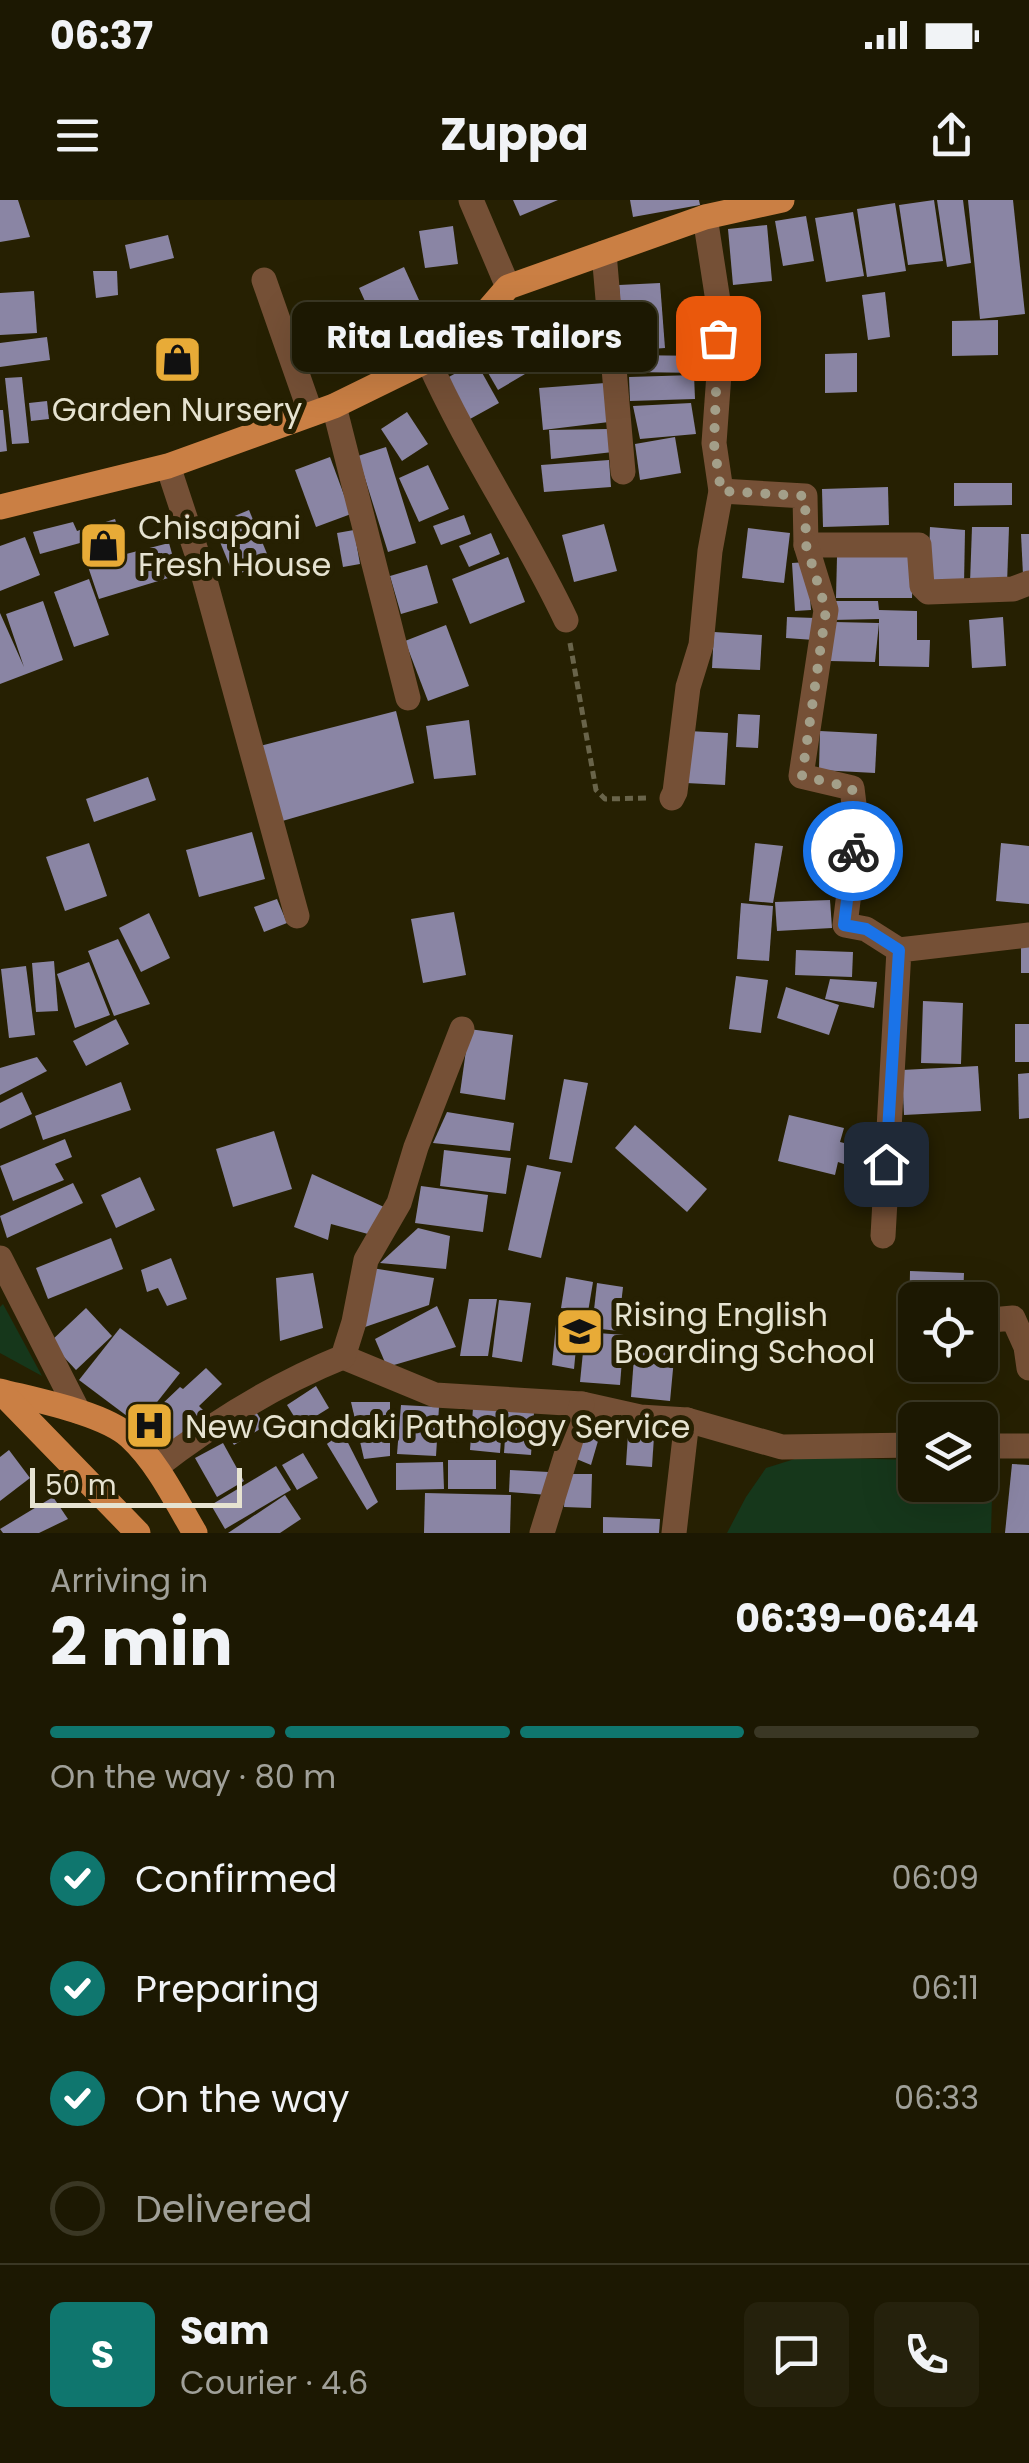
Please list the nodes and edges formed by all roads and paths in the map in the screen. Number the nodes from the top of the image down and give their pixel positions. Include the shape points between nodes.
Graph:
1 (472, 200) edge
2 (782, 200) edge
3 (742, 203) edge
4 (705, 217) junction
5 (604, 253) junction
6 (264, 280) dead end
7 (508, 286) junction
8 (428, 360) junction
9 (323, 410) junction
10 (168, 466) junction
11 (624, 472) dead end
12 (721, 491) junction
13 (0, 508) edge
14 (806, 545) junction
15 (1029, 583) edge
16 (566, 620) joint
17 (408, 698) dead end
18 (672, 798) joint
19 (297, 916) dead end
20 (1029, 936) edge
21 (899, 950) junction
22 (462, 1029) dead end
23 (882, 1236) dead end
24 (0, 1258) edge
25 (998, 1319) edge
26 (344, 1357) junction
27 (1029, 1368) edge
28 (0, 1391) edge
29 (582, 1404) junction
30 (78, 1411) junction
31 (687, 1420) junction
32 (898, 1445) edge
33 (998, 1446) edge
34 (1029, 1446) edge
35 (156, 1467) junction
36 (138, 1533) edge
37 (195, 1533) edge
38 (542, 1533) edge
39 (674, 1533) edge

1 - 7 street
2 - 3 main road
3 - 4 main road
4 - 5 main road
4 - 12 street via 718,301 714,444
5 - 7 main road
5 - 11 street
6 - 9 street
7 - 8 main road via 470,331
8 - 9 main road
8 - 16 street
9 - 10 main road
9 - 17 street
10 - 13 main road
10 - 19 street
12 - 14 street via 805,496
12 - 18 street
14 - 15 street via 919,545 928,592
14 - 21 street via 826,610 802,776 852,788 858,830 844,925 866,929
16 - 18 path via 600,796
20 - 21 street
21 - 23 street
22 - 26 street via 399,1204 366,1260
24 - 30 street
25 - 27 street via 1013,1318
26 - 29 street via 435,1395
26 - 35 street via 304,1372
28 - 30 main road
28 - 36 main road
29 - 31 street
29 - 38 street
30 - 35 main road via 128,1434
31 - 32 street via 782,1447
31 - 39 street
33 - 34 street
35 - 37 main road

